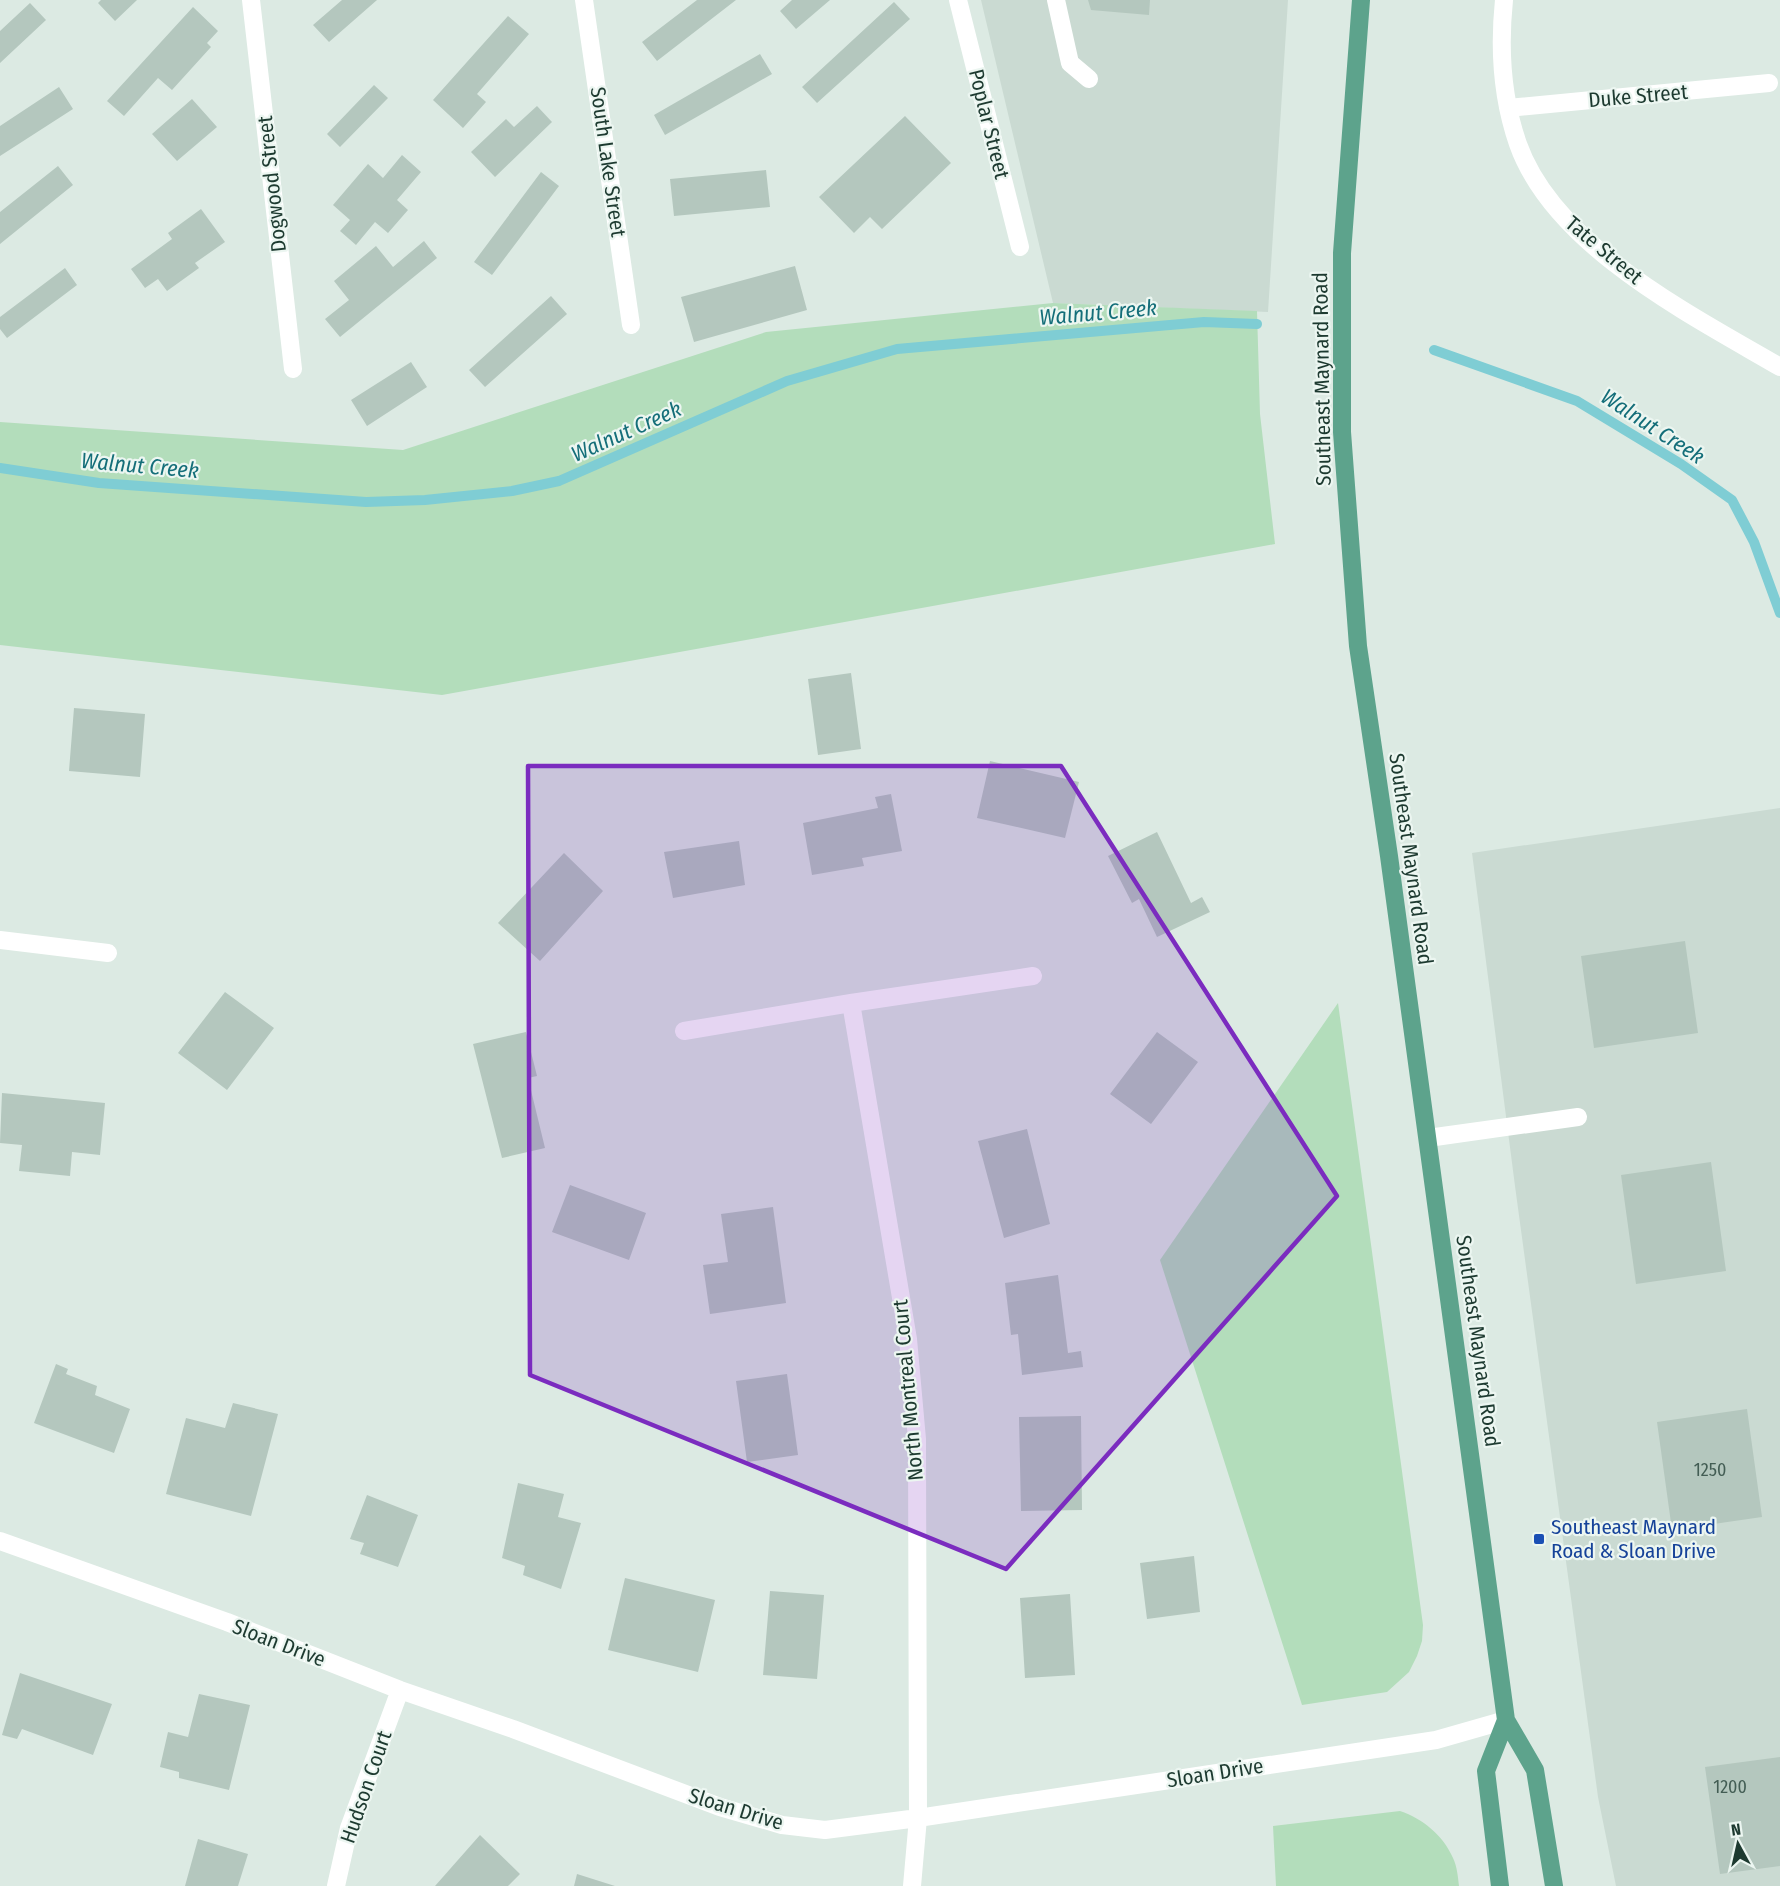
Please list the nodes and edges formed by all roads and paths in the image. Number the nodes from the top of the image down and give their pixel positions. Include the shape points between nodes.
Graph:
1 (251, 0) edge
2 (584, 0) edge
3 (958, 0) edge
4 (1056, 0) edge
5 (1361, 0) edge
6 (1504, 0) edge
7 (1089, 79) dead end
8 (1769, 83) dead end
9 (1508, 108) junction
10 (1020, 248) dead end
11 (631, 325) dead end
12 (1780, 367) edge
13 (293, 369) dead end
14 (0, 940) edge
15 (108, 953) dead end
16 (1033, 975) dead end
17 (851, 1003) junction
18 (684, 1031) dead end
19 (1578, 1117) dead end
20 (1428, 1138) junction
21 (0, 1541) edge
22 (400, 1690) junction
23 (1506, 1720) junction
24 (918, 1818) junction
25 (1553, 1879) edge
26 (336, 1886) edge
27 (912, 1886) edge
28 (1500, 1886) edge
29 (1565, 1886) edge

1 - 13 street, Dogwood Street
2 - 11 street, South Lake Street
3 - 10 street, Poplar Street
4 - 7 street via 1070,63
5 - 20 main road, Southeast Maynard Road via 1342,253 1342,432 1358,646
6 - 9 street, Tate Street via 1502,63
8 - 9 street, Duke Street
9 - 12 street, Tate Street via 1519,146 1538,183 1565,220 1595,249 1656,293
14 - 15 street
16 - 17 street
17 - 18 street
17 - 24 street, North Montreal Court via 908,1339 917,1439
19 - 20 street
20 - 23 main road, Southeast Maynard Road
21 - 22 street, Sloan Drive via 227,1622
22 - 24 street, Sloan Drive via 513,1728 720,1807 782,1825 825,1830
22 - 26 street, Hudson Court via 349,1828
23 - 24 street, Sloan Drive via 1436,1740
23 - 25 main road, Southeast Maynard Road via 1535,1770
23 - 28 main road, Southeast Maynard Road via 1486,1772
24 - 27 street, North Montreal Court
25 - 29 street

